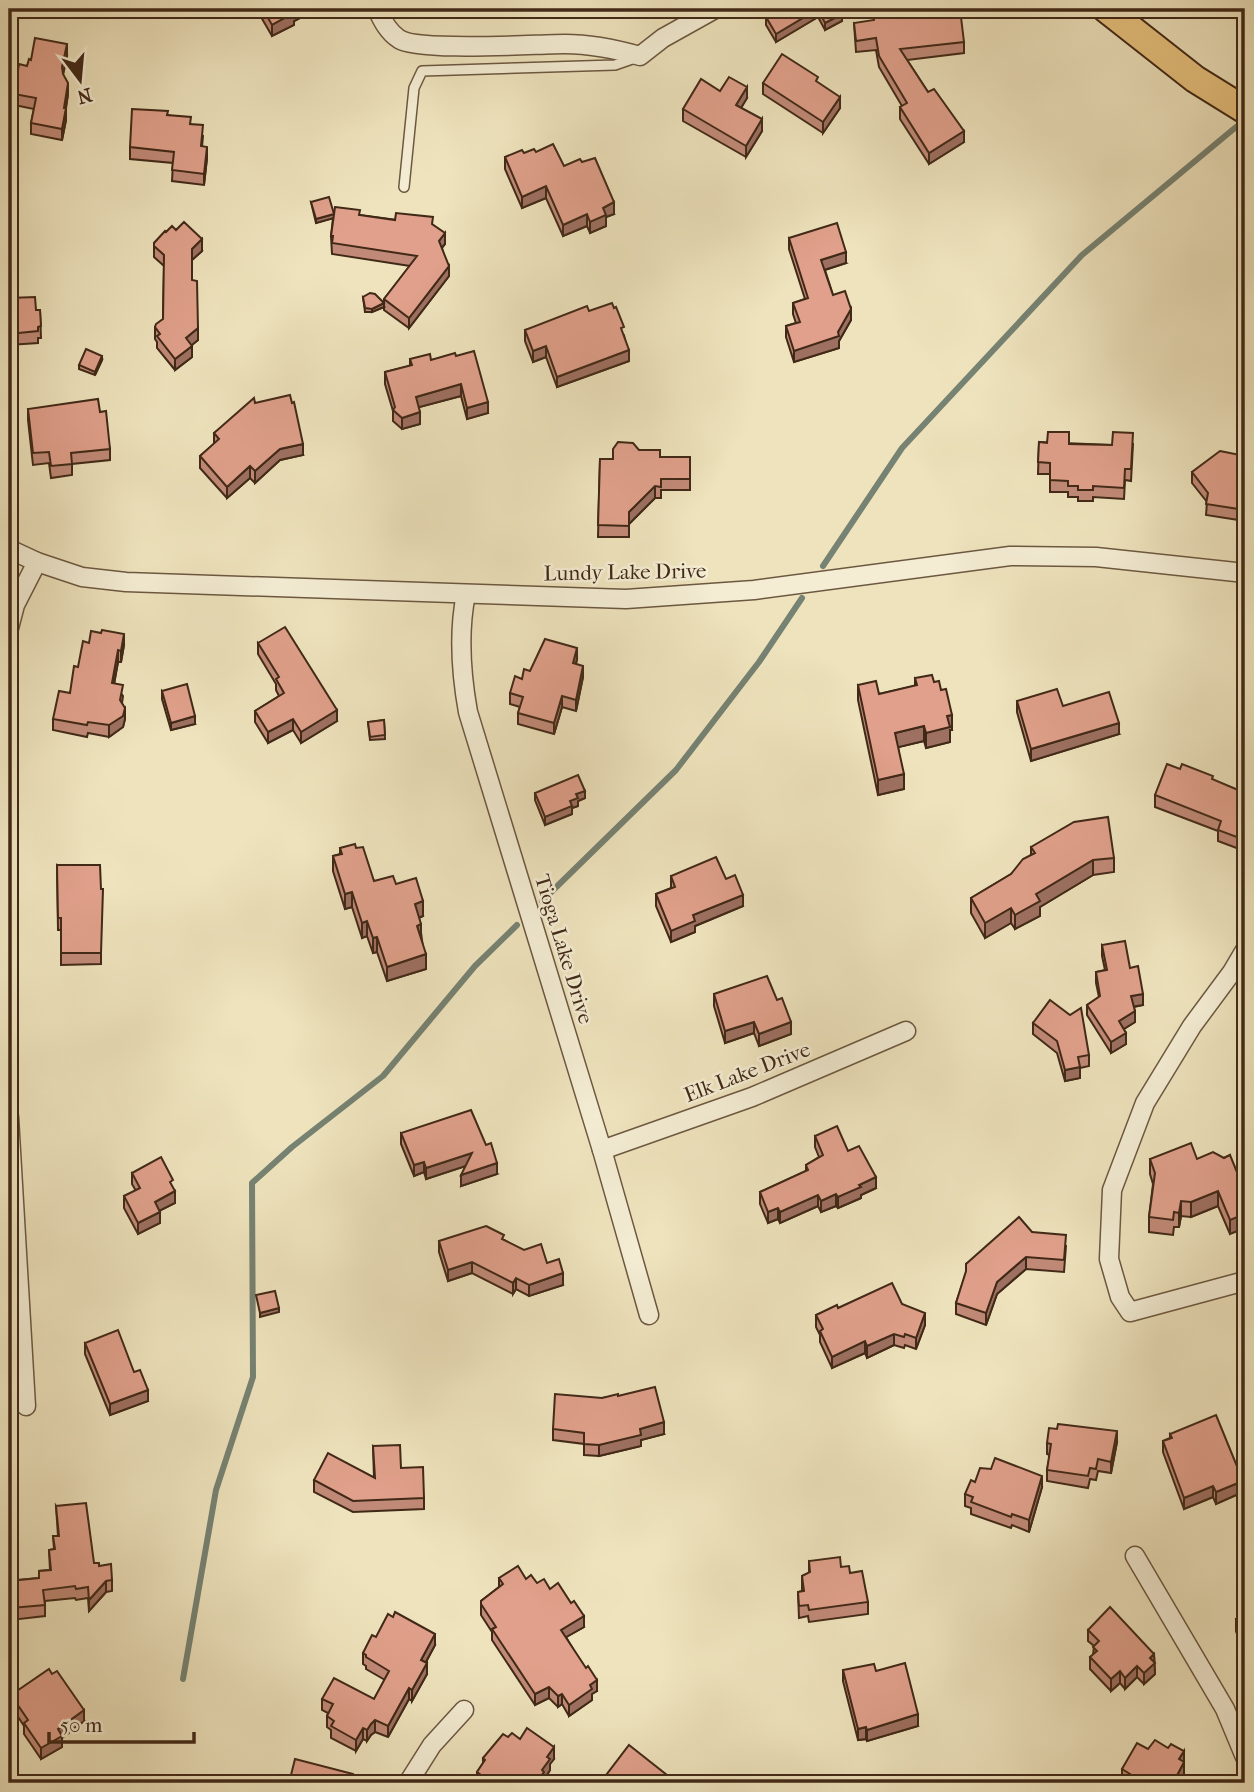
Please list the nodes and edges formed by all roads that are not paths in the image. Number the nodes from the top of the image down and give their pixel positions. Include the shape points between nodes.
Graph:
1 (377, 9) edge
2 (715, 9) edge
3 (1106, 9) edge
4 (640, 56) junction
5 (1245, 110) edge
6 (404, 187) dead end
7 (9, 548) edge
8 (37, 562) junction
9 (1245, 573) edge
10 (466, 594) junction
11 (9, 628) edge
12 (1245, 950) edge
13 (906, 1031) dead end
14 (9, 1117) edge
15 (602, 1150) junction
16 (1245, 1281) edge
17 (649, 1315) dead end
18 (26, 1406) dead end
19 (1135, 1556) dead end
20 (464, 1710) dead end
21 (1245, 1758) edge
22 (408, 1783) edge

1 - 4 street via 400,41 433,46 567,44
2 - 4 street
3 - 5 main road via 1195,79
4 - 6 lane via 615,65 422,71 414,88
7 - 8 street, Lundy Lake Drive
8 - 10 street, Lundy Lake Drive via 82,577 126,582
8 - 11 street
9 - 10 street, Lundy Lake Drive via 1096,557 1010,556 754,590 626,599
10 - 15 street, Tioga Lake Drive via 461,615 462,676 468,712
12 - 16 street via 1145,1103 1112,1190 1109,1259 1120,1297 1130,1312
13 - 15 street, Elk Lake Drive via 751,1097
14 - 18 street
15 - 17 street, Tioga Lake Drive
19 - 21 street via 1225,1709
20 - 22 street via 432,1745

